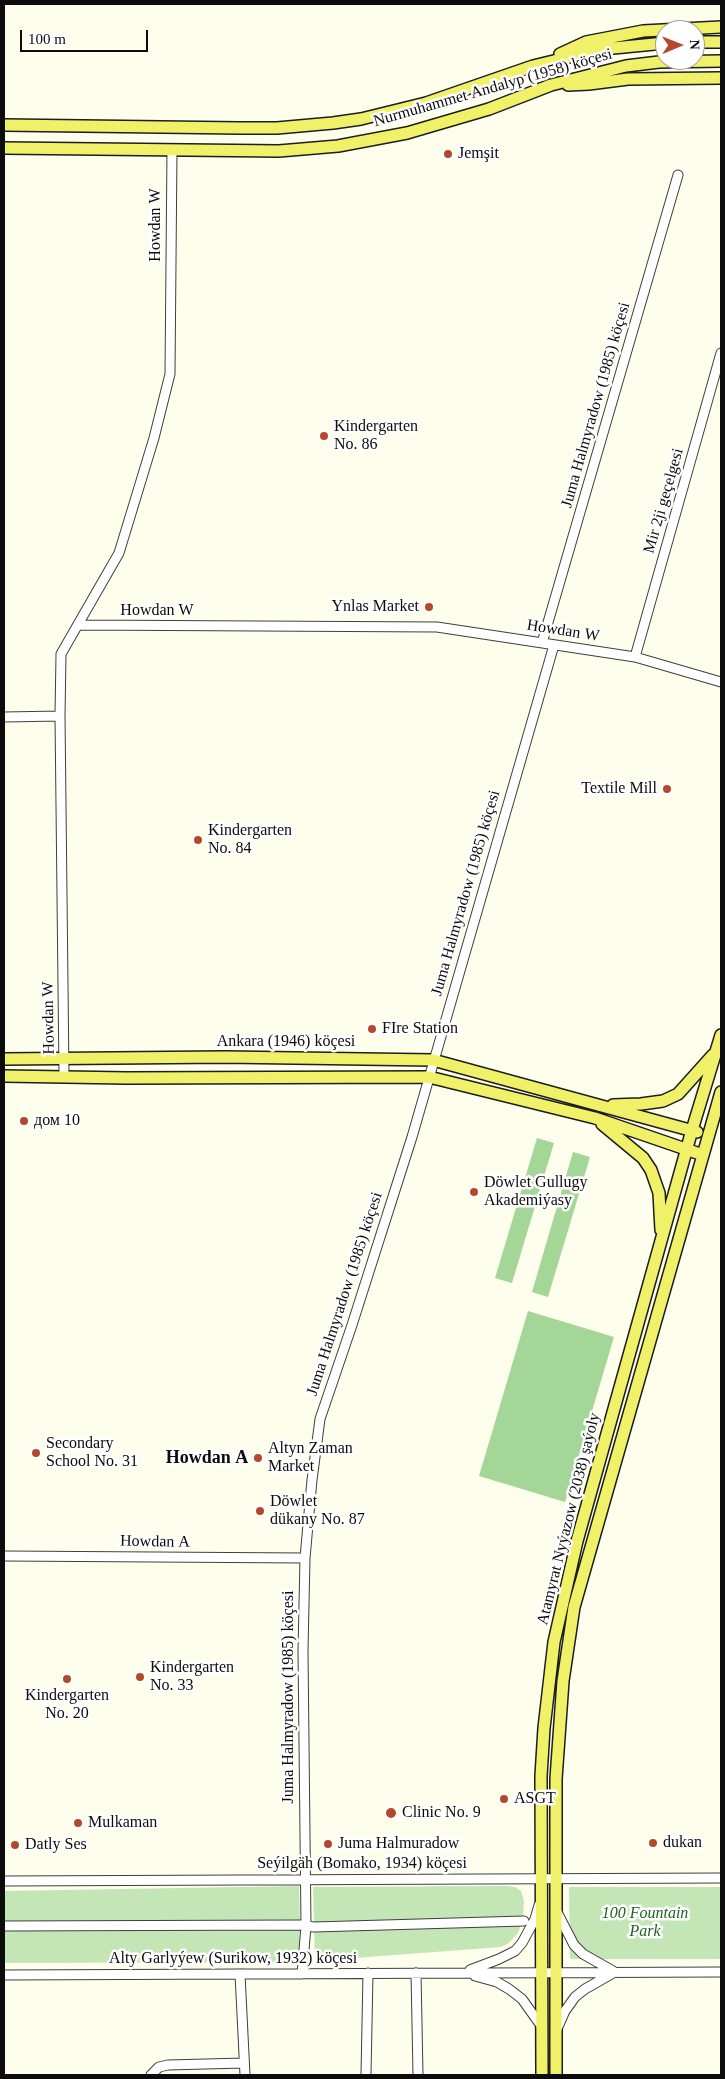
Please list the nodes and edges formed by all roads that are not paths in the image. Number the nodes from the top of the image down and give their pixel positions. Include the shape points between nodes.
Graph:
1 (721, 27) edge
2 (705, 42) edge
3 (721, 42) edge
4 (655, 44) edge
5 (721, 61) edge
6 (533, 66) junction
7 (721, 78) edge
8 (551, 85) junction
9 (4, 125) edge
10 (4, 148) edge
11 (172, 150) junction
12 (678, 175) dead end
13 (721, 353) edge
14 (79, 625) junction
15 (542, 643) junction
16 (554, 645) junction
17 (635, 656) junction
18 (721, 671) edge
19 (720, 681) edge
20 (60, 716) junction
21 (4, 717) edge
22 (721, 1035) edge
23 (717, 1050) junction
24 (65, 1058) junction
25 (4, 1059) edge
26 (433, 1060) junction
27 (64, 1075) junction
28 (4, 1076) edge
29 (429, 1077) junction
30 (721, 1092) edge
31 (598, 1105) junction
32 (595, 1118) junction
33 (692, 1130) junction
34 (709, 1135) junction
35 (688, 1150) junction
36 (703, 1155) junction
37 (662, 1238) junction
38 (4, 1556) edge
39 (305, 1558) junction
40 (555, 1878) junction
41 (721, 1878) edge
42 (541, 1879) junction
43 (305, 1880) junction
44 (4, 1881) edge
45 (541, 1894) junction
46 (555, 1907) junction
47 (524, 1921) dead end
48 (4, 1926) edge
49 (306, 1926) junction
50 (542, 1972) junction
51 (556, 1972) junction
52 (615, 1972) junction
53 (721, 1972) edge
54 (368, 1973) junction
55 (416, 1973) junction
56 (462, 1973) junction
57 (240, 1974) junction
58 (302, 1974) junction
59 (4, 1975) edge
60 (542, 2026) junction
61 (556, 2034) junction
62 (244, 2063) junction
63 (151, 2075) edge
64 (245, 2075) edge
65 (366, 2075) edge
66 (418, 2075) edge
67 (542, 2075) edge
68 (556, 2075) edge

1 - 6 main road via 644,31 586,42
2 - 3 main road
4 - 6 main road, Nurmuhammet Andalyp (1958) köçesi via 603,49
5 - 8 main road, Nurmuhammet Andalyp (1958) köçesi via 626,66
6 - 9 main road, Nurmuhammet Andalyp (1958) köçesi via 398,111 306,126
7 - 8 main road via 628,79
8 - 11 main road, Nurmuhammet Andalyp (1958) köçesi via 454,120 369,141 279,151
10 - 11 main road, Nurmuhammet Andalyp (1958) köçesi
11 - 14 street, Howdan W via 170,374 119,552
12 - 15 street, Juma Halmyradow (1985) köçesi
13 - 17 street, Mir 2ji geçelgesi
14 - 15 street, Howdan W via 437,626
14 - 20 street, Howdan W via 61,654
15 - 16 street, Howdan W
16 - 17 street, Howdan W
16 - 26 street, Juma Halmyradow (1985) köçesi
17 - 19 street, Howdan W
18 - 19 street
20 - 21 street
20 - 24 street, Howdan W
22 - 23 main road, Atamyrat Nyýazow (2038) şaýoly
23 - 31 main road via 678,1094 663,1101
23 - 33 main road, Atamyrat Nyýazow (2038) şaýoly
24 - 25 main road, Ankara (1946) köçesi
24 - 26 main road, Ankara (1946) köçesi
24 - 27 street, Howdan W
26 - 29 street, Juma Halmyradow (1985) köçesi
26 - 31 main road, Ankara (1946) köçesi
27 - 28 main road, Ankara (1946) köçesi
27 - 29 main road, Ankara (1946) köçesi via 126,1078
29 - 32 main road, Ankara (1946) köçesi
29 - 39 street, Juma Halmyradow (1985) köçesi via 365,1287 320,1419
30 - 34 main road, Atamyrat Nyýazow (2038) şaýoly
31 - 33 main road, Ankara (1946) köçesi
32 - 35 main road, Ankara (1946) köçesi
32 - 37 main road via 643,1158 651,1170 659,1193
33 - 34 main road, Ankara (1946) köçesi
33 - 35 main road, Atamyrat Nyýazow (2038) şaýoly
34 - 36 main road, Atamyrat Nyýazow (2038) şaýoly
35 - 36 main road, Ankara (1946) köçesi
35 - 37 main road, Atamyrat Nyýazow (2038) şaýoly
36 - 40 main road, Atamyrat Nyýazow (2038) şaýoly via 574,1607 558,1730
37 - 42 main road, Atamyrat Nyýazow (2038) şaýoly via 577,1541 556,1632 548,1681 541,1767
38 - 39 street, Howdan A
39 - 43 street, Juma Halmyradow (1985) köçesi
40 - 41 street, Seýilgäh (Bomako, 1934) köçesi
40 - 42 street, Seýilgäh (Bomako, 1934) köçesi
40 - 46 main road, Atamyrat Nyýazow (2038) şaýoly
42 - 43 street, Seýilgäh (Bomako, 1934) köçesi
42 - 45 main road, Atamyrat Nyýazow (2038) şaýoly
43 - 44 street, Seýilgäh (Bomako, 1934) köçesi
43 - 49 street, Juma Halmyradow (1985) köçesi
45 - 50 main road, Atamyrat Nyýazow (2038) şaýoly
45 - 56 street, Alty Garlyýew (Surikow, 1932) köçesi via 535,1919 515,1951
46 - 51 main road, Atamyrat Nyýazow (2038) şaýoly
46 - 52 street, Atamyrat Nyýazow (2038) şaýoly via 574,1945 583,1954
47 - 49 street
48 - 49 street
49 - 58 street, Juma Halmyradow (1985) köçesi
50 - 51 street, Alty Garlyýew (Surikow, 1932) köçesi
50 - 56 street, Alty Garlyýew (Surikow, 1932) köçesi
50 - 60 main road, Atamyrat Nyýazow (2038) şaýoly
51 - 52 street, Alty Garlyýew (Surikow, 1932) köçesi
51 - 61 main road, Atamyrat Nyýazow (2038) şaýoly
52 - 53 street, Alty Garlyýew (Surikow, 1932) köçesi
52 - 61 street, Alty Garlyýew (Surikow, 1932) köçesi via 575,1997 565,2011
54 - 55 street, Alty Garlyýew (Surikow, 1932) köçesi
54 - 58 street, Alty Garlyýew (Surikow, 1932) köçesi
54 - 65 street
55 - 56 street, Alty Garlyýew (Surikow, 1932) köçesi
55 - 66 street
56 - 60 street via 497,1982 509,1989 522,1999
57 - 58 street, Alty Garlyýew (Surikow, 1932) köçesi
57 - 59 street, Alty Garlyýew (Surikow, 1932) köçesi
57 - 62 street
60 - 67 main road, Atamyrat Nyýazow (2038) şaýoly
61 - 68 main road, Atamyrat Nyýazow (2038) şaýoly
62 - 63 street via 168,2064
62 - 64 street

